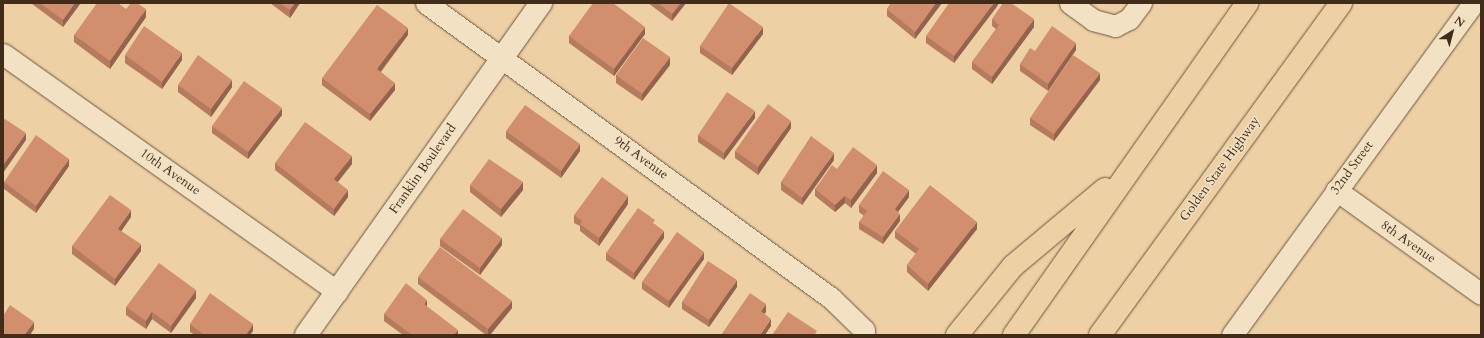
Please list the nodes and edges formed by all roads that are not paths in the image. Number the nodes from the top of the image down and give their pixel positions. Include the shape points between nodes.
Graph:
1 (426, 3) edge
2 (541, 3) edge
3 (1070, 3) edge
4 (1141, 3) edge
5 (1247, 3) edge
6 (1341, 3) edge
7 (1474, 3) edge
8 (3, 54) edge
9 (502, 56) junction
10 (1128, 170) junction
11 (1336, 190) junction
12 (337, 291) junction
13 (1131, 291) junction
14 (1481, 294) edge
15 (306, 335) edge
16 (864, 335) edge
17 (957, 335) edge
18 (1014, 335) edge
19 (1100, 335) edge
20 (1105, 335) edge
21 (1232, 335) edge

1 - 9 street, 9th Avenue
2 - 9 main road, Franklin Boulevard
3 - 4 street via 1093,20 1115,26 1129,19
5 - 10 highway
6 - 13 highway, Golden State Highway
7 - 11 street, 32nd Street
8 - 12 street, 10th Avenue
9 - 12 main road, Franklin Boulevard
9 - 16 street, 9th Avenue via 825,293 852,317 864,330
10 - 17 highway via 1013,266
10 - 18 highway
11 - 14 street, 8th Avenue
11 - 21 street, 32nd Street
12 - 15 main road, Franklin Boulevard
13 - 19 highway, Golden State Highway
13 - 20 highway

